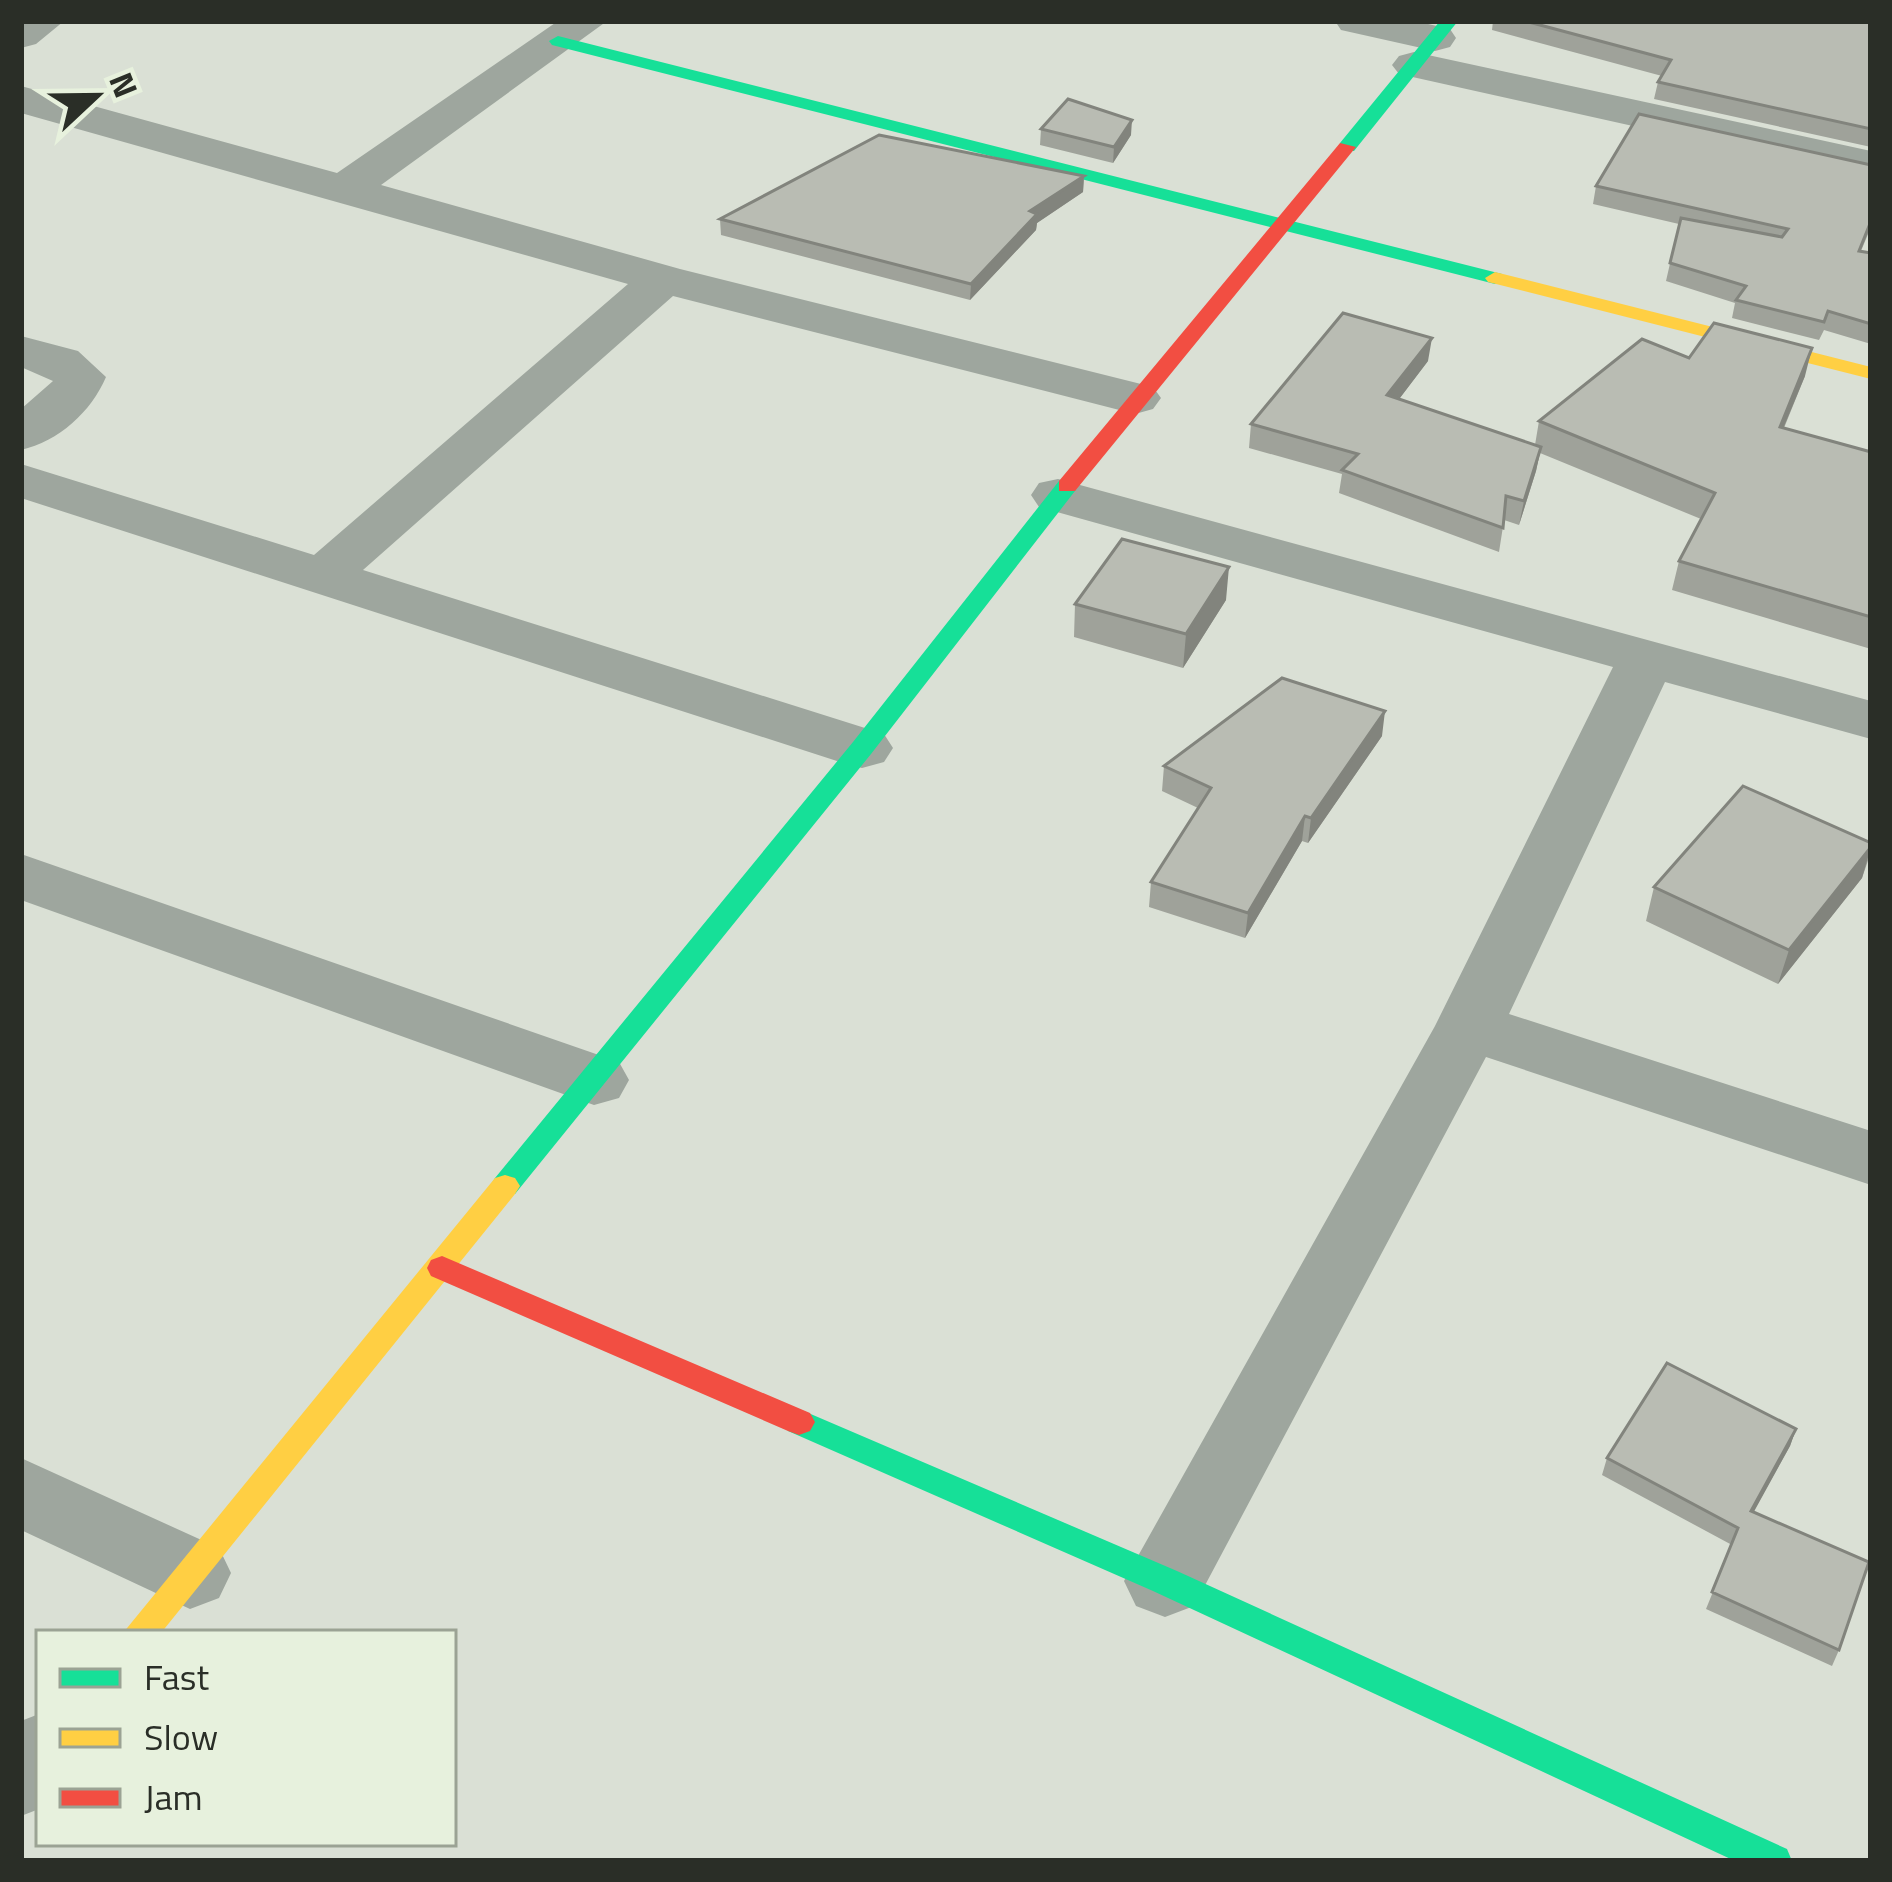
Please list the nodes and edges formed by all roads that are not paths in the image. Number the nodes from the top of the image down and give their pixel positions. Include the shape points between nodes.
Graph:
1 (43, 21) edge
2 (1356, 21) edge
3 (572, 31) edge
4 (21, 34) edge
5 (1433, 41) edge
6 (21, 99) edge
7 (1871, 165) edge
8 (344, 189) junction
9 (1286, 224) junction
10 (663, 279) junction
11 (21, 351) edge
12 (1871, 373) edge
13 (1135, 398) junction
14 (21, 434) edge
15 (21, 480) edge
16 (1058, 495) junction
17 (322, 577) junction
18 (1646, 661) junction
19 (1871, 720) edge
20 (862, 748) junction
21 (21, 876) edge
22 (1468, 1026) junction
23 (594, 1080) junction
24 (1871, 1158) edge
25 (442, 1268) junction
26 (21, 1492) edge
27 (190, 1573) junction
28 (1166, 1581) junction
29 (142, 1630) edge
30 (1774, 1861) edge

1 - 4 street
2 - 5 street
3 - 8 street
3 - 9 street
5 - 7 street
5 - 9 street
6 - 8 street
8 - 10 street
9 - 12 street
9 - 13 street
10 - 13 street
10 - 17 street
11 - 14 street via 80,377 71,398
13 - 16 street
15 - 17 street
16 - 18 street
16 - 20 street
17 - 20 street
18 - 19 street
18 - 22 street
20 - 23 street
21 - 23 street
22 - 24 street
22 - 28 street
23 - 25 street
25 - 27 street
25 - 28 street
26 - 27 street
27 - 29 street
28 - 30 street

